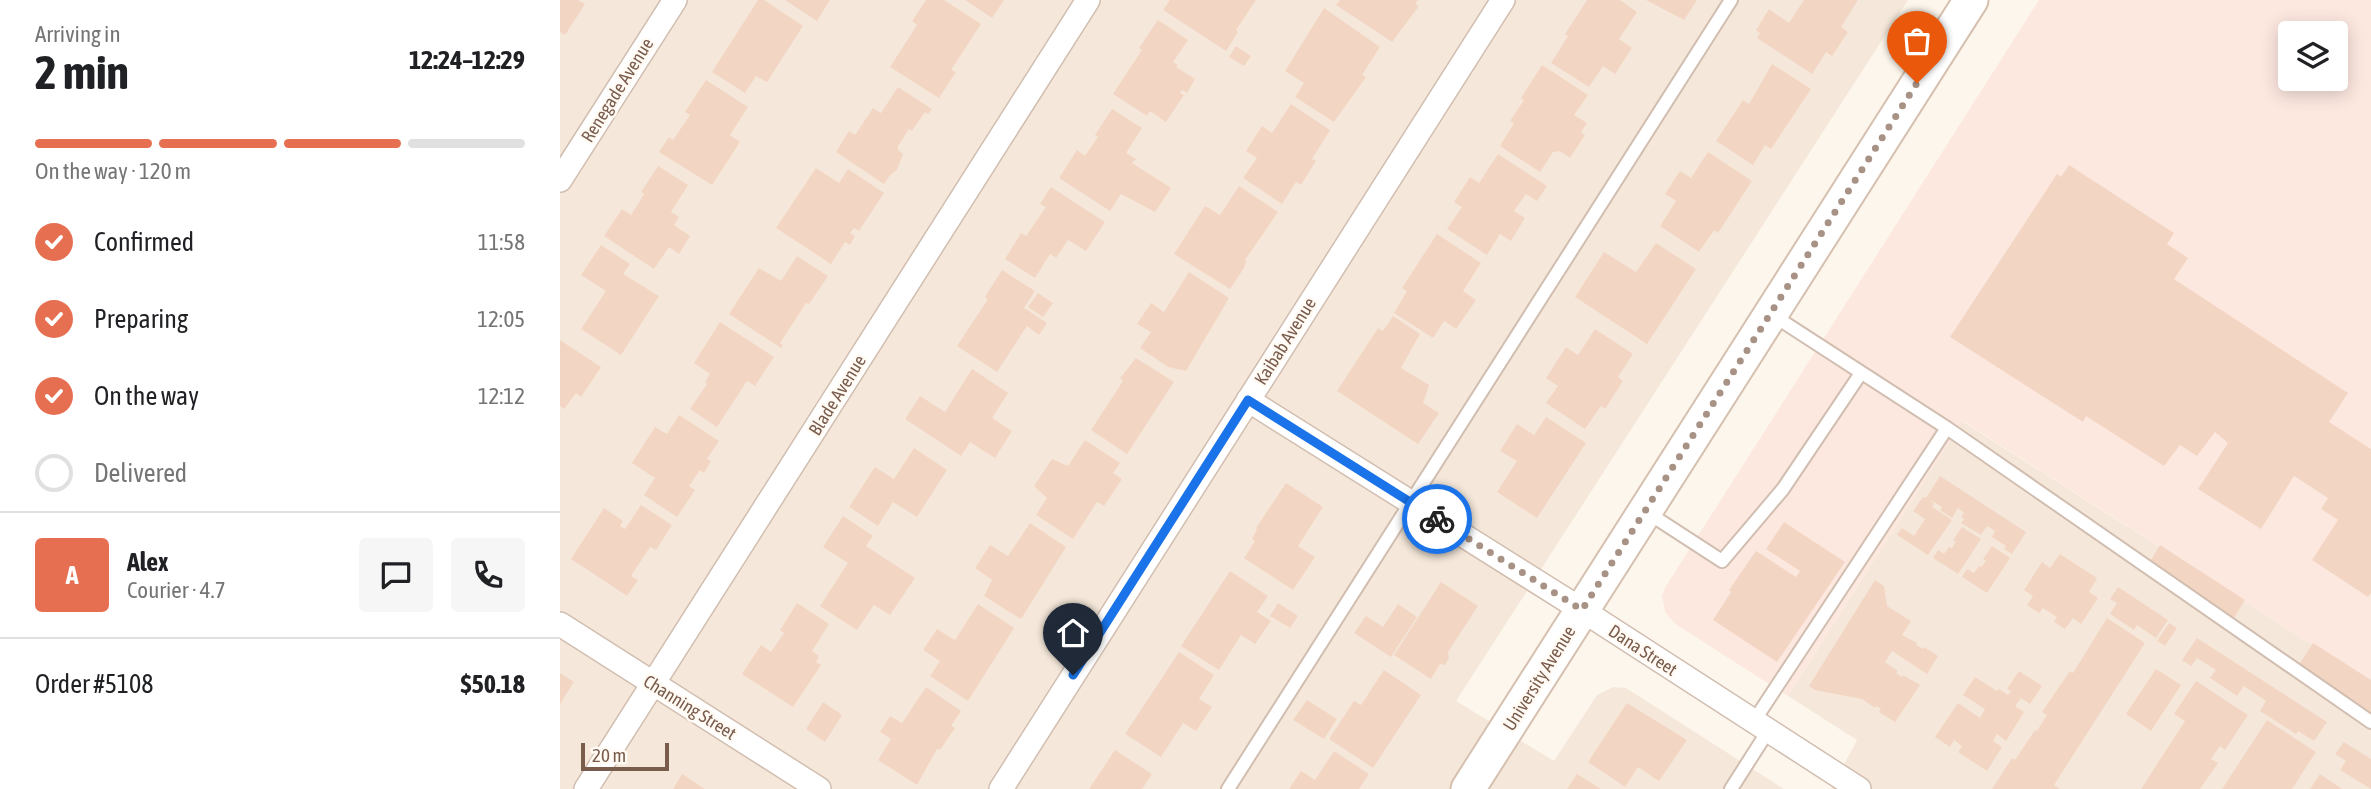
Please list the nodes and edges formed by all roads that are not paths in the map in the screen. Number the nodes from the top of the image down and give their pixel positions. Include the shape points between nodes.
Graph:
1 (675, 0) edge
2 (1088, 0) edge
3 (1503, 0) edge
4 (1731, 0) edge
5 (1970, 0) edge
6 (560, 180) edge
7 (1771, 314) junction
8 (1861, 373) junction
9 (1248, 400) junction
10 (1947, 428) junction
11 (1412, 503) junction
12 (1645, 511) junction
13 (1582, 610) junction
14 (560, 624) edge
15 (653, 683) junction
16 (2371, 722) edge
17 (1761, 726) junction
18 (586, 789) edge
19 (819, 789) edge
20 (1001, 789) edge
21 (1228, 789) edge
22 (1468, 789) edge
23 (1731, 789) edge
24 (1859, 789) edge

1 - 6 street, Renegade Avenue
2 - 15 street, Blade Avenue
3 - 9 street, Kaibab Avenue
4 - 11 lane
5 - 7 street, University Avenue
7 - 8 lane
7 - 12 street, University Avenue
8 - 10 lane
8 - 12 lane via 1783,489 1722,561
9 - 11 street, Dana Street
9 - 20 street, Kaibab Avenue
10 - 16 lane
10 - 17 lane
11 - 13 street, Dana Street
11 - 21 lane
12 - 13 street, University Avenue
13 - 17 street, Dana Street
13 - 22 street, University Avenue
14 - 15 street, Channing Street
15 - 18 street, Blade Avenue
15 - 19 street, Channing Street
17 - 23 lane
17 - 24 street, Dana Street

